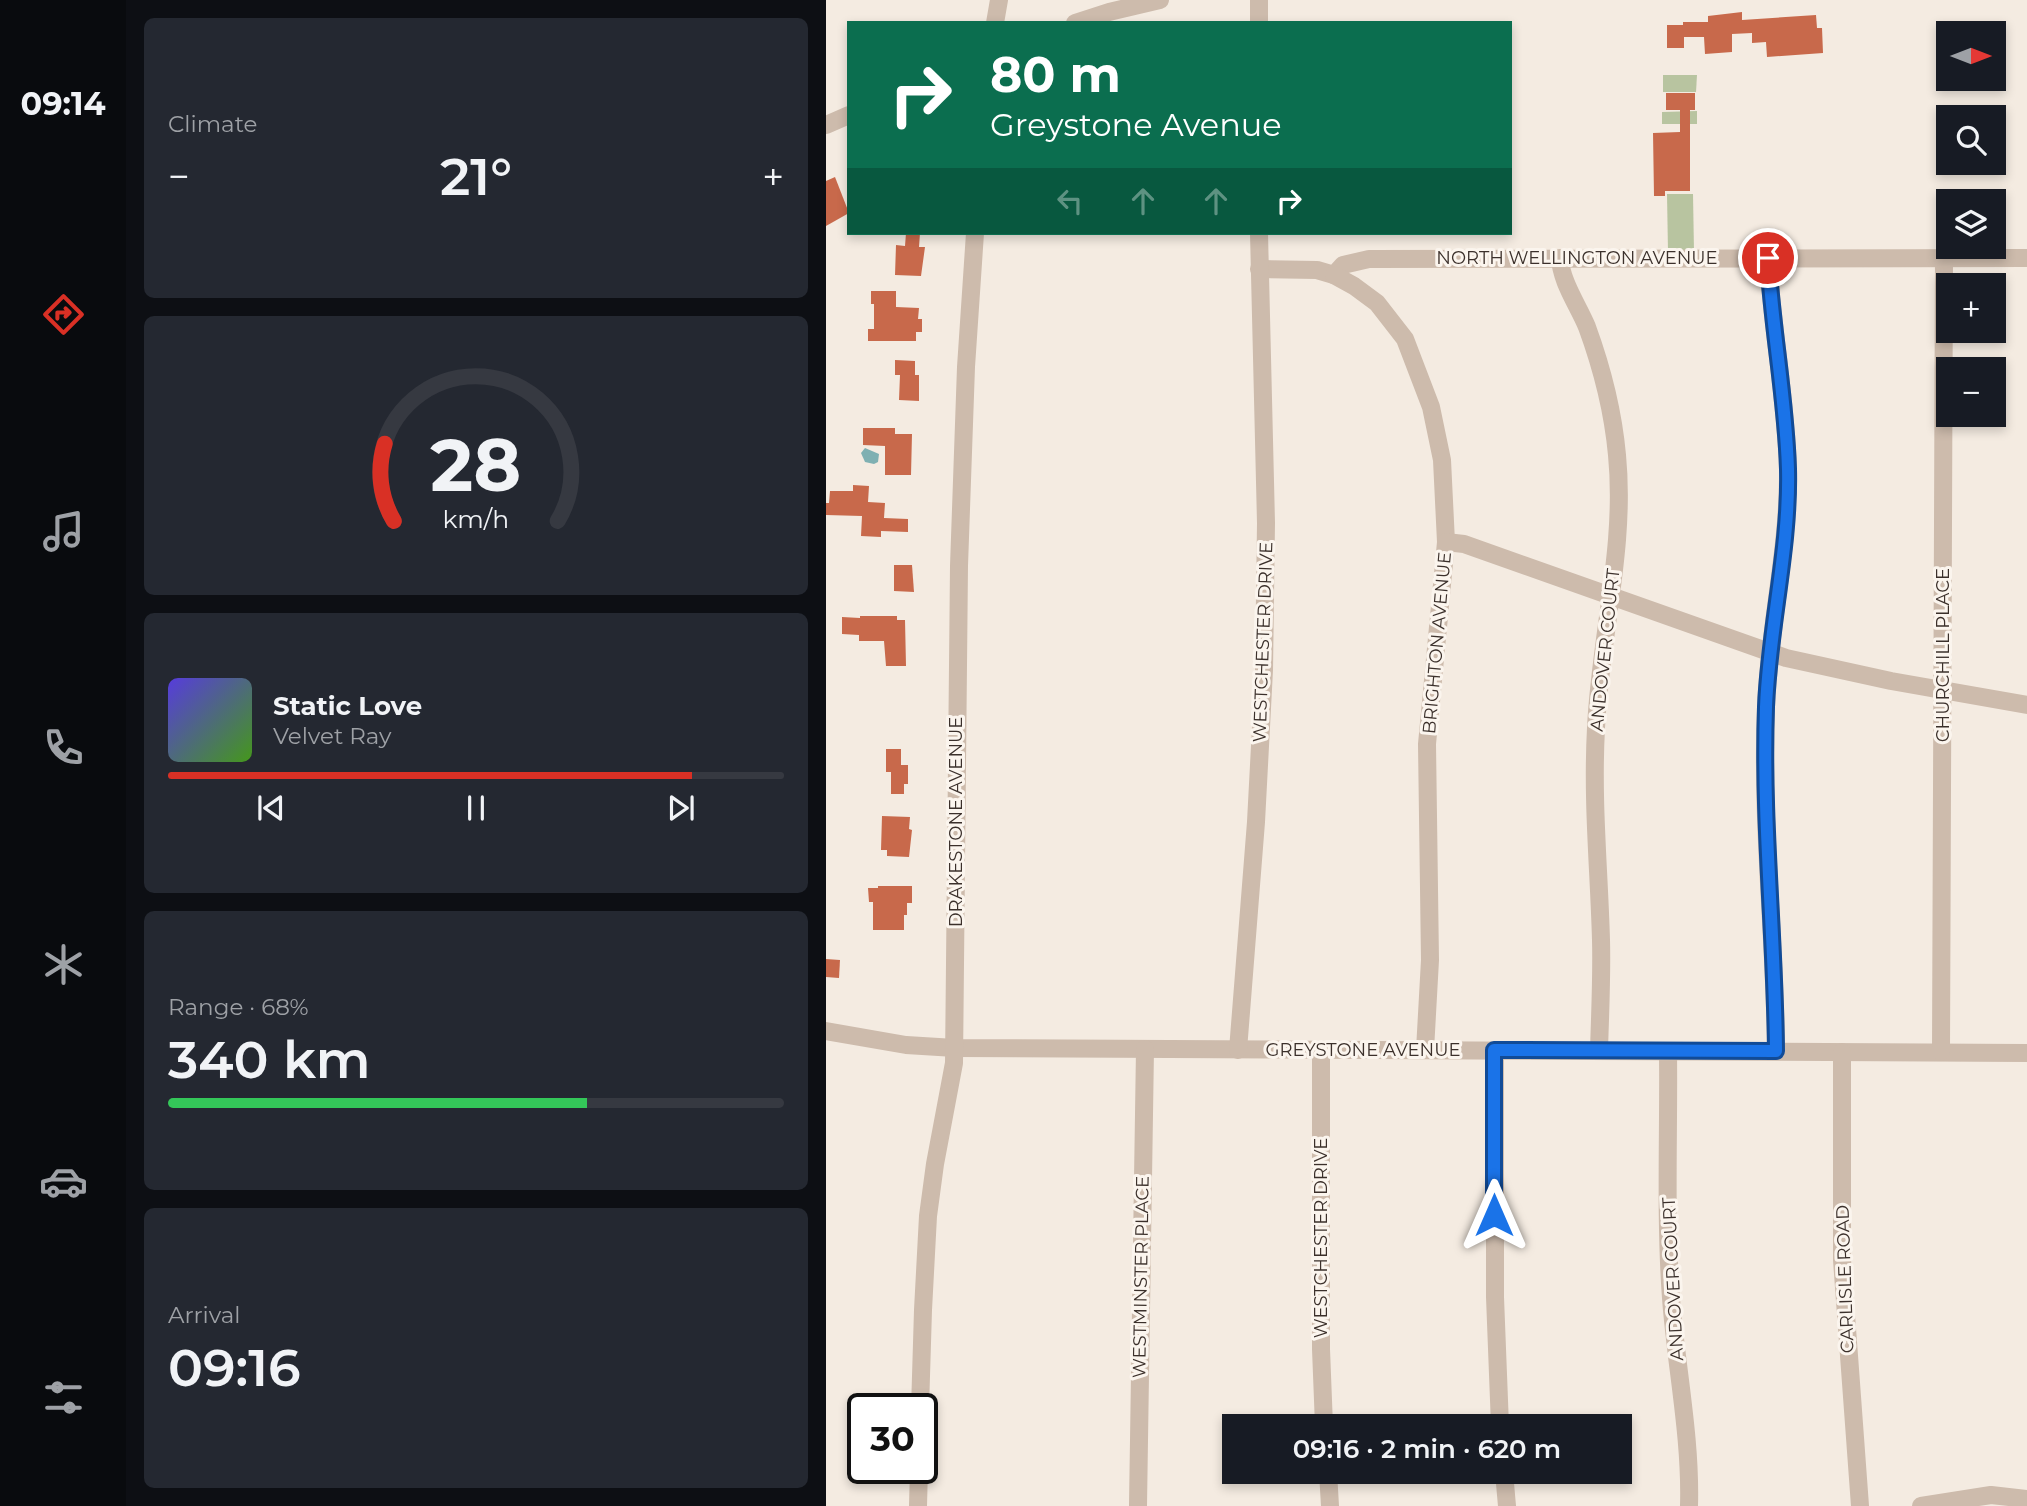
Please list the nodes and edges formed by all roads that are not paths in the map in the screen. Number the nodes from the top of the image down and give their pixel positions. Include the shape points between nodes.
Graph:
1 (999, 0) edge
2 (1160, 0) edge
3 (1259, 0) edge
4 (995, 21) edge
5 (1081, 21) edge
6 (1259, 21) edge
7 (847, 116) edge
8 (826, 125) edge
9 (975, 235) edge
10 (1259, 235) edge
11 (1560, 258) junction
12 (1768, 258) junction
13 (1936, 258) edge
14 (2006, 258) edge
15 (2027, 258) edge
16 (1944, 259) edge
17 (1259, 269) junction
18 (1334, 275) junction
19 (1446, 542) junction
20 (1610, 597) junction
21 (1770, 653) junction
22 (1942, 689) junction
23 (2027, 705) edge
24 (826, 1031) edge
25 (955, 1048) junction
26 (1145, 1049) junction
27 (1238, 1050) junction
28 (1321, 1050) junction
29 (1425, 1050) junction
30 (1494, 1050) junction
31 (1599, 1051) junction
32 (1668, 1051) junction
33 (1776, 1051) junction
34 (1842, 1052) junction
35 (1941, 1052) junction
36 (2027, 1053) edge
37 (920, 1393) edge
38 (1324, 1414) edge
39 (1499, 1414) edge
40 (919, 1484) edge
41 (1329, 1484) edge
42 (1505, 1484) edge
43 (2027, 1499) edge
44 (918, 1506) edge
45 (1138, 1506) edge
46 (1330, 1506) edge
47 (1507, 1506) edge
48 (1689, 1506) edge
49 (1860, 1506) edge
50 (1921, 1506) edge

1 - 4 street
2 - 5 street
3 - 6 street
7 - 8 street
9 - 25 street, DRAKESTONE AVENUE via 959,579
10 - 17 street, WESTCHESTER DRIVE
11 - 12 street, NORTH WELLINGTON AVENUE
11 - 18 street, NORTH WELLINGTON AVENUE via 1354,260
11 - 20 street, ANDOVER COURT via 1563,277 1598,361 1613,423 1619,489
12 - 13 street, NORTH WELLINGTON AVENUE
12 - 21 street via 1788,471
14 - 15 street, NORTH WELLINGTON AVENUE
16 - 22 street, CHURCHILL PLACE
17 - 18 street via 1317,270
17 - 27 street, WESTCHESTER DRIVE via 1266,523 1264,670
18 - 19 street, BRIGHTON AVENUE via 1377,303 1398,327 1413,356 1431,407 1442,460
19 - 20 street via 1464,544
19 - 29 street, BRIGHTON AVENUE via 1427,744 1430,960
20 - 21 street
20 - 31 street, ANDOVER COURT via 1594,762 1601,943
21 - 22 street
21 - 33 street via 1765,812
22 - 23 street
22 - 35 street, CHURCHILL PLACE
24 - 25 street, GREYSTONE AVENUE
25 - 26 street, GREYSTONE AVENUE
25 - 37 street, DRAKESTONE AVENUE via 928,1216
26 - 27 street, GREYSTONE AVENUE
26 - 45 street, WESTMINSTER PLACE
27 - 28 street, GREYSTONE AVENUE
28 - 29 street, GREYSTONE AVENUE
28 - 38 street, WESTCHESTER DRIVE
29 - 30 street, GREYSTONE AVENUE
30 - 31 street, GREYSTONE AVENUE
30 - 39 street via 1494,1297
31 - 32 street, GREYSTONE AVENUE
32 - 33 street, GREYSTONE AVENUE
32 - 48 street, ANDOVER COURT via 1669,1257 1689,1462
33 - 34 street, GREYSTONE AVENUE
34 - 35 street, GREYSTONE AVENUE
34 - 49 street, CARLISLE ROAD via 1842,1260
35 - 36 street, GREYSTONE AVENUE
40 - 44 street
41 - 46 street
42 - 47 street
43 - 50 street via 1991,1495

